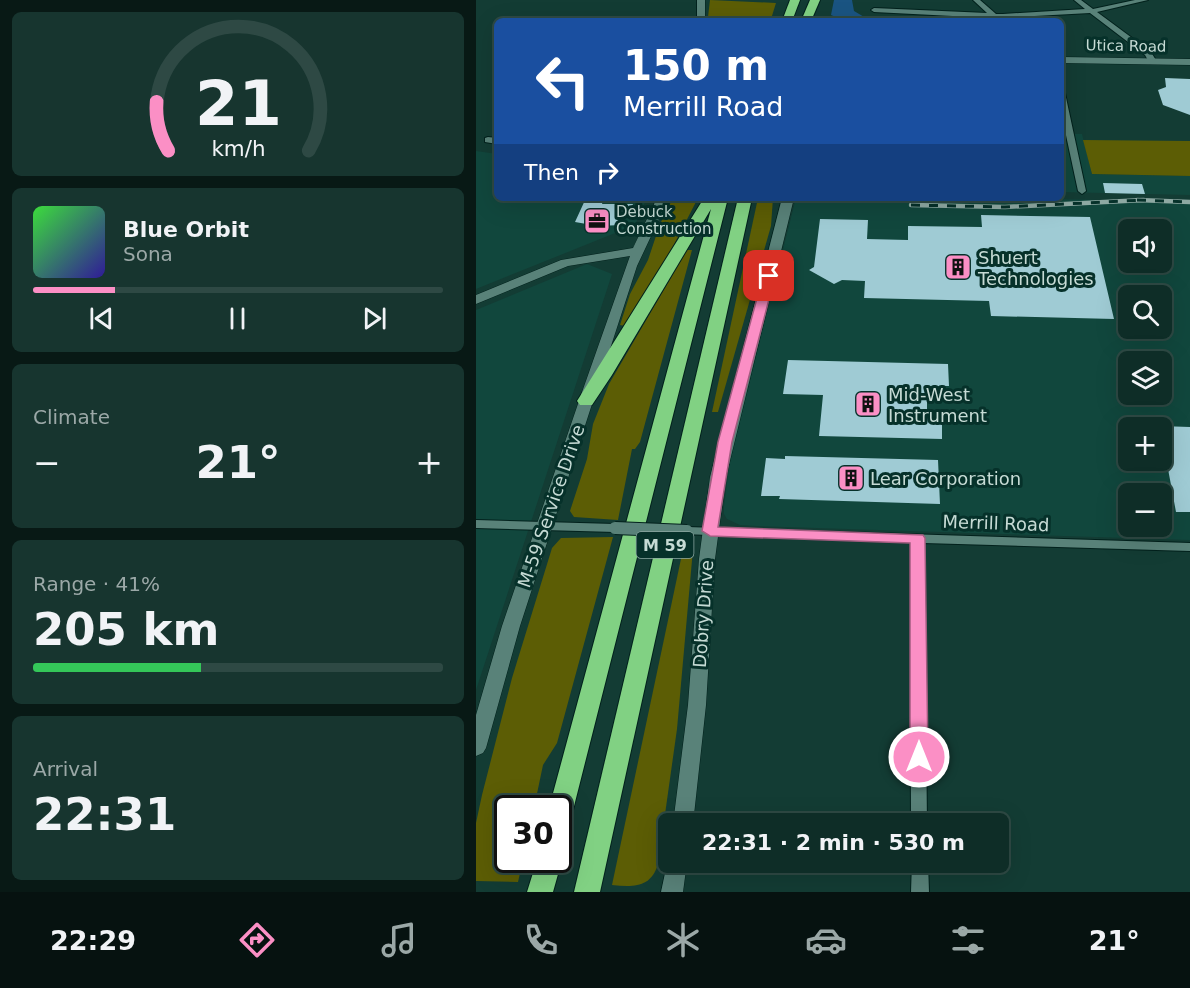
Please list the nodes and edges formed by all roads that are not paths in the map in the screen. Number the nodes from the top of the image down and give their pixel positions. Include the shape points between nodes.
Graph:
1 (701, 0) edge
2 (795, 0) edge
3 (816, 0) edge
4 (976, 0) edge
5 (1077, 0) edge
6 (1145, 0) edge
7 (874, 10) dead end
8 (1091, 11) junction
9 (701, 18) edge
10 (788, 18) edge
11 (807, 18) edge
12 (814, 18) edge
13 (984, 18) edge
14 (997, 18) edge
15 (1010, 18) edge
16 (1064, 60) edge
17 (1153, 62) junction
18 (1190, 62) edge
19 (1064, 107) edge
20 (1082, 191) dead end
21 (662, 201) edge
22 (709, 201) edge
23 (720, 201) edge
24 (744, 201) edge
25 (787, 201) edge
26 (639, 251) junction
27 (588, 258) junction
28 (631, 266) junction
29 (476, 300) edge
30 (586, 401) junction
31 (476, 524) edge
32 (543, 526) junction
33 (710, 531) junction
34 (917, 538) junction
35 (1190, 547) edge
36 (476, 748) edge
37 (565, 795) edge
38 (684, 813) edge
39 (919, 813) edge
40 (545, 873) edge
41 (675, 873) edge
42 (920, 873) edge
43 (540, 892) edge
44 (587, 892) edge
45 (672, 892) edge
46 (920, 892) edge

1 - 9 main road
2 - 10 highway
3 - 11 highway
3 - 12 highway
4 - 14 street
5 - 8 street
6 - 8 street
7 - 13 street
8 - 15 street
8 - 17 street via 1148,54
16 - 17 main road, Utica Road
17 - 18 main road, Utica Road
19 - 20 street
21 - 26 main road, M-59 Service Drive
22 - 30 highway
23 - 37 highway, M 59
24 - 44 highway, M 59
25 - 33 main road, Dobry Drive via 727,434
26 - 27 main road
26 - 28 main road, M-59 Service Drive
27 - 28 main road
27 - 29 main road via 552,268
28 - 30 main road, M-59 Service Drive
30 - 32 main road, M-59 Service Drive
31 - 32 street, Merrill Road
32 - 33 street, Merrill Road, bridge
32 - 36 main road, M-59 Service Drive
33 - 34 street, Merrill Road
33 - 38 main road, Dobry Drive
34 - 35 street, Merrill Road
34 - 39 street
40 - 43 highway
41 - 45 main road
42 - 46 street

